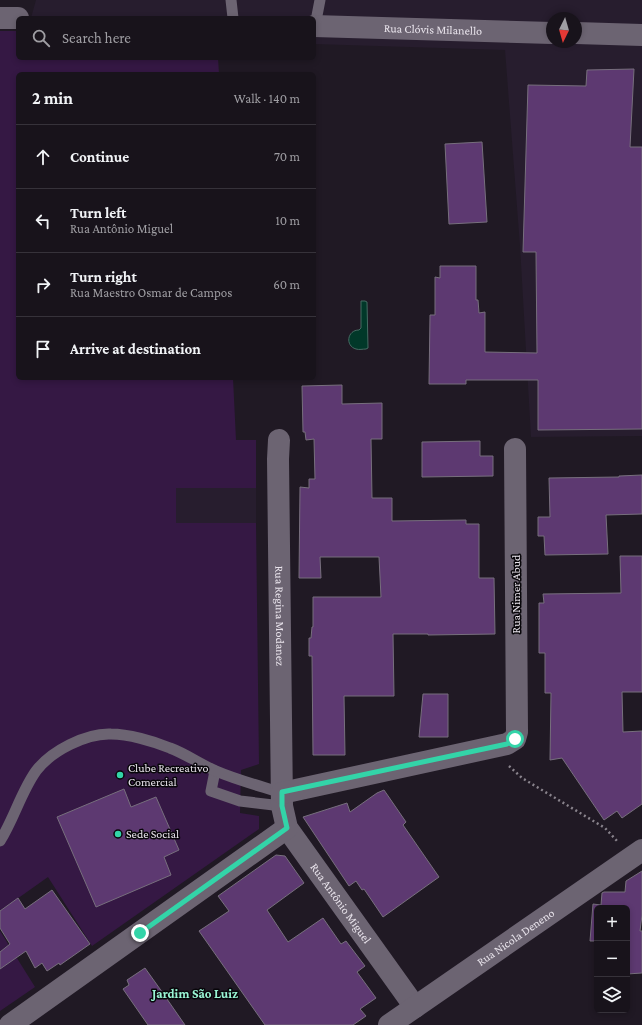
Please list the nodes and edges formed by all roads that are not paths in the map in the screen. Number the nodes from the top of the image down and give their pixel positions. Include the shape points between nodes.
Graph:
1 (231, 0) edge
2 (320, 0) edge
3 (233, 16) edge
4 (0, 18) edge
5 (16, 18) edge
6 (316, 21) edge
7 (316, 26) edge
8 (546, 33) edge
9 (582, 33) edge
10 (642, 35) edge
11 (279, 440) dead end
12 (515, 449) dead end
13 (215, 771) junction
14 (282, 799) junction
15 (287, 828) junction
16 (0, 841) edge
17 (636, 854) edge
18 (415, 1007) junction
19 (393, 1023) edge
20 (10, 1025) edge

1 - 3 lane
2 - 6 lane
4 - 5 street
7 - 8 street, Rua Clóvis Milanello
9 - 10 street
11 - 14 street, Rua Regina Modanez
12 - 14 street, Rua Nimer Abud via 517,732 505,743
13 - 14 lane
13 - 14 lane via 211,791 240,800
13 - 16 lane via 170,748 130,737 110,734 89,737 50,757 37,770
14 - 15 street, Rua Antônio Miguel
15 - 18 street, Rua Antônio Miguel
15 - 20 street
17 - 18 street, Rua Nicola Deneno
18 - 19 street, Rua Nicola Deneno

